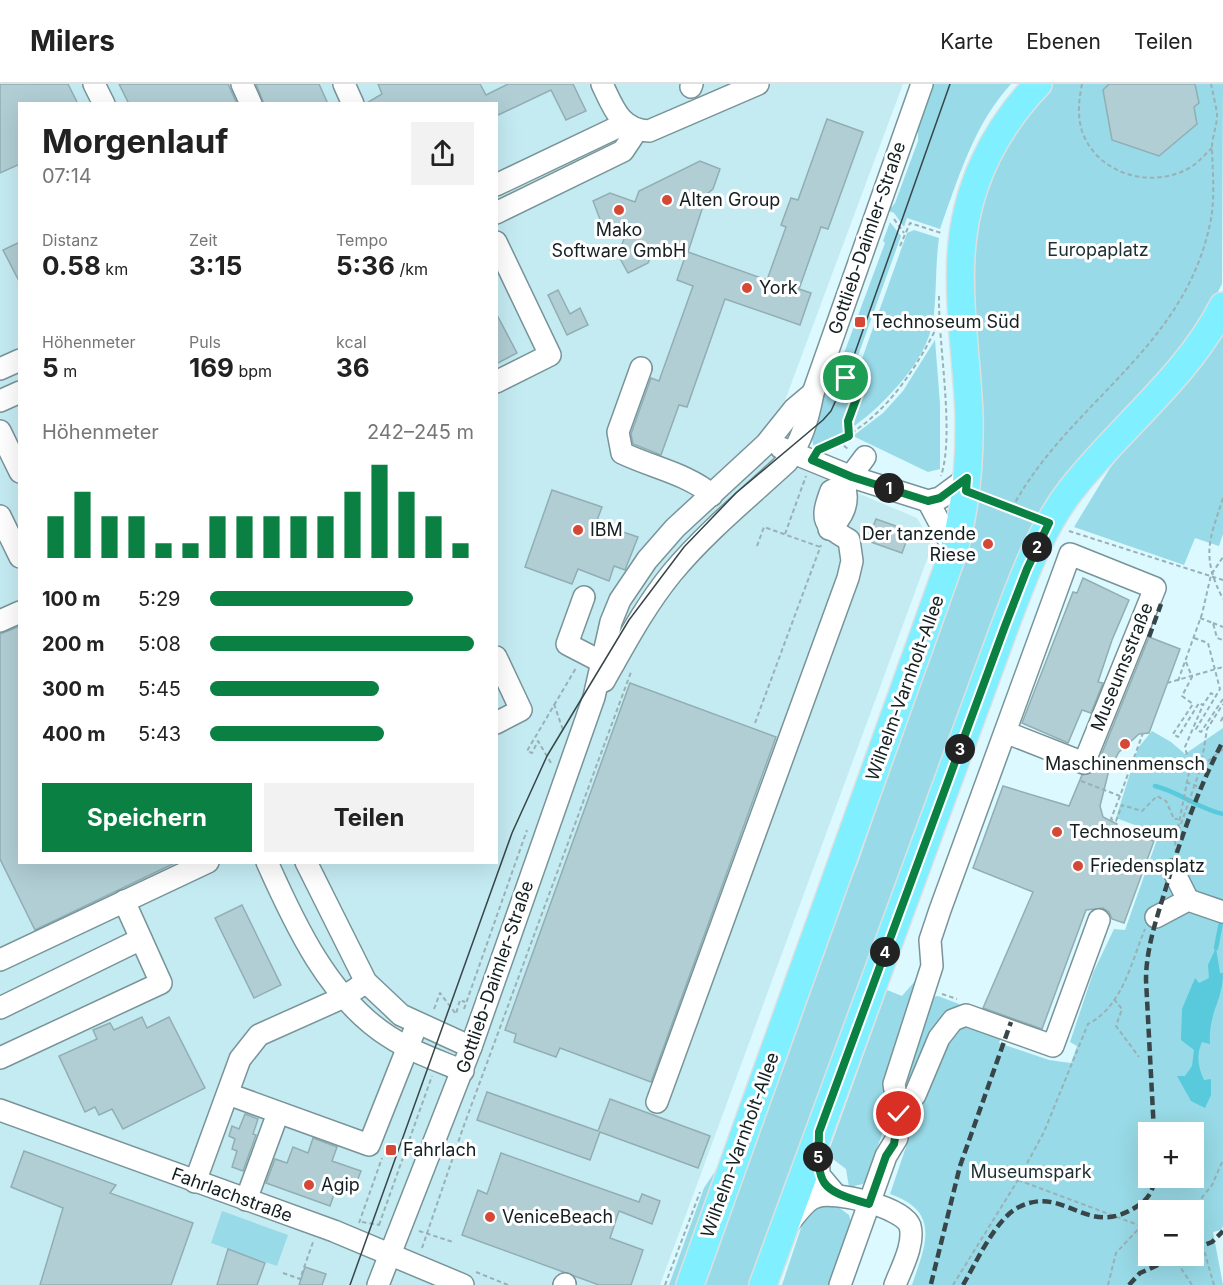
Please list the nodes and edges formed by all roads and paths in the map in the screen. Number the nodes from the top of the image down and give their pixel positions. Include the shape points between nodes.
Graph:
1 (94, 84) edge
2 (242, 84) edge
3 (344, 84) edge
4 (602, 84) edge
5 (758, 84) edge
6 (921, 84) edge
7 (1038, 84) edge
8 (1082, 84) edge
9 (1211, 84) edge
10 (103, 102) edge
11 (250, 102) edge
12 (352, 102) edge
13 (631, 127) junction
14 (1212, 148) junction
15 (498, 184) edge
16 (498, 212) edge
17 (890, 216) dead end
18 (904, 232) junction
19 (944, 233) dead end
20 (498, 246) edge
21 (900, 246) dead end
22 (1223, 306) edge
23 (18, 361) edge
24 (641, 368) dead end
25 (838, 368) dead end
26 (856, 368) dead end
27 (0, 369) edge
28 (854, 374) junction
29 (498, 381) edge
30 (813, 393) junction
31 (0, 431) edge
32 (849, 436) junction
33 (763, 447) junction
34 (803, 456) junction
35 (865, 457) dead end
36 (18, 468) edge
37 (939, 480) dead end
38 (848, 481) junction
39 (966, 484) junction
40 (1223, 498) edge
41 (698, 500) junction
42 (928, 501) junction
43 (1012, 508) junction
44 (0, 516) edge
45 (1049, 523) junction
46 (784, 534) junction
47 (825, 538) junction
48 (757, 546) dead end
49 (954, 550) junction
50 (18, 553) edge
51 (1223, 557) edge
52 (1211, 575) junction
53 (1223, 580) edge
54 (584, 597) dead end
55 (1223, 599) edge
56 (620, 600) junction
57 (18, 613) edge
58 (1200, 618) junction
59 (638, 620) junction
60 (0, 621) edge
61 (1213, 623) junction
62 (1223, 627) edge
63 (1194, 638) junction
64 (1223, 640) edge
65 (608, 661) junction
66 (1186, 662) junction
67 (498, 666) edge
68 (1223, 667) edge
69 (1215, 669) junction
70 (1192, 677) junction
71 (1178, 681) junction
72 (1167, 683) dead end
73 (504, 691) edge
74 (1216, 697) junction
75 (1223, 699) edge
76 (1223, 704) edge
77 (1203, 705) junction
78 (1223, 717) edge
79 (498, 722) edge
80 (756, 723) dead end
81 (1223, 723) edge
82 (1005, 732) junction
83 (1143, 733) dead end
84 (1223, 748) edge
85 (1084, 763) junction
86 (1201, 767) junction
87 (556, 771) dead end
88 (1186, 782) junction
89 (1194, 785) junction
90 (1202, 788) dead end
91 (1120, 796) junction
92 (1178, 819) junction
93 (1178, 831) junction
94 (206, 864) edge
95 (268, 864) edge
96 (307, 864) edge
97 (1173, 870) joint
98 (322, 896) junction
99 (1190, 900) junction
100 (124, 901) junction
101 (290, 912) junction
102 (1223, 912) edge
103 (1156, 917) joint
104 (1099, 920) dead end
105 (141, 939) junction
106 (1, 955) edge
107 (366, 982) junction
108 (926, 988) junction
109 (344, 997) junction
110 (1114, 999) junction
111 (465, 1002) dead end
112 (963, 1002) dead end
113 (0, 1008) edge
114 (424, 1020) junction
115 (406, 1047) junction
116 (471, 1047) junction
117 (1140, 1057) dead end
118 (0, 1058) edge
119 (463, 1071) junction
120 (433, 1074) dead end
121 (228, 1094) junction
122 (657, 1102) dead end
123 (0, 1110) edge
124 (278, 1113) junction
125 (898, 1118) junction
126 (819, 1132) junction
127 (1223, 1160) edge
128 (1018, 1180) junction
129 (195, 1182) junction
130 (835, 1194) junction
131 (367, 1198) dead end
132 (246, 1200) junction
133 (1200, 1200) edge
134 (869, 1204) junction
135 (385, 1223) dead end
136 (1138, 1224) edge
137 (379, 1225) junction
138 (319, 1226) junction
139 (781, 1233) junction
140 (427, 1234) junction
141 (1138, 1235) edge
142 (453, 1242) dead end
143 (422, 1250) dead end
144 (1204, 1250) edge
145 (391, 1255) junction
146 (1180, 1266) edge
147 (283, 1273) dead end
148 (378, 1285) edge
149 (463, 1285) edge
150 (690, 1285) edge
151 (763, 1285) edge
152 (840, 1285) edge
153 (895, 1285) edge
154 (953, 1285) edge
155 (1108, 1285) edge
156 (1192, 1285) edge
157 (1214, 1285) edge

1 - 10 street
2 - 11 street
3 - 12 street
4 - 13 street via 615,112
5 - 13 street via 650,131
6 - 30 street, Gottlieb-Daimler-Straße
7 - 39 main road, Wilhelm-Varnholt-Allee via 1009,117 991,146 970,204 961,254 969,414
8 - 14 path via 1078,106 1082,131 1095,153 1116,170 1141,178 1168,177 1192,166
9 - 14 path via 1217,116
13 - 15 street
13 - 16 street via 623,152
14 - 43 path via 1210,222 1186,293 1138,358 1046,458
17 - 18 path
18 - 19 path via 910,223
18 - 21 path
20 - 29 street via 550,355
22 - 45 main road via 1185,362 1071,490
23 - 27 street
24 - 41 street via 618,432 622,453 698,483
25 - 28 path via 850,384
26 - 28 path
28 - 32 path via 864,378 848,421
30 - 33 street, Gottlieb-Daimler-Straße via 794,409
30 - 34 street, Gottlieb-Daimler-Straße
31 - 36 street
32 - 34 path
32 - 37 path via 888,403 913,373 938,325 945,415 945,465
33 - 34 street
33 - 41 street, Gottlieb-Daimler-Straße
34 - 38 street
34 - 46 path
34 - 59 street, Gottlieb-Daimler-Straße via 787,462 691,551
35 - 38 street
38 - 42 street
38 - 47 street via 831,491 824,518
39 - 42 street
39 - 43 path
39 - 49 main road, Wilhelm-Varnholt-Allee
40 - 52 path via 1208,543
41 - 56 street, Gottlieb-Daimler-Straße via 647,560
42 - 49 street
43 - 45 path
44 - 50 street
45 - 52 path
45 - 126 main road via 1005,626
46 - 47 path
46 - 48 path via 764,527
47 - 80 path
47 - 122 street via 849,540 852,561 848,578
49 - 150 main road, Wilhelm-Varnholt-Allee
51 - 52 path
52 - 53 path
52 - 55 path
52 - 58 path
54 - 65 street via 567,644
56 - 59 street via 624,616
56 - 65 street, Gottlieb-Daimler-Straße
57 - 60 street
58 - 61 path
58 - 63 path
59 - 65 street, Gottlieb-Daimler-Straße
61 - 62 path
61 - 64 path via 1217,638
63 - 66 path
63 - 69 path via 1208,643
65 - 87 path via 554,704 527,751 532,753 538,741
65 - 116 street, Gottlieb-Daimler-Straße
65 - 140 path
66 - 70 path
66 - 71 path
67 - 73 street
68 - 69 path
69 - 70 path
69 - 74 path via 1220,689
70 - 71 path
70 - 77 path via 1182,696 1193,704 1173,734 1178,737 1199,703
71 - 72 path
73 - 79 street via 521,710
74 - 75 path via 1196,729 1201,732
74 - 77 path via 1211,693
76 - 86 path via 1207,729
77 - 88 path via 1185,747 1190,767
78 - 81 path
82 - 85 street
82 - 85 street, Museumsstraße via 1070,554 1111,569 1155,588
82 - 108 street, Museumsstraße via 930,940 932,966
83 - 91 path
84 - 86 path
85 - 91 path via 1076,779
86 - 89 path
88 - 89 path
88 - 92 path
89 - 90 path
89 - 93 path
91 - 92 path via 1112,819 1116,821 1122,805 1142,811 1157,796 1166,801 1174,819
92 - 93 path
93 - 97 path
94 - 100 street
95 - 101 street
96 - 98 street
97 - 99 street
98 - 101 street
98 - 107 street
99 - 102 street
99 - 103 street
100 - 105 street
100 - 106 street
101 - 109 street
103 - 110 path via 1150,920
104 - 125 street via 1053,1046 966,1015 953,1020 939,1038 915,1095
105 - 113 street
105 - 118 street via 161,983
107 - 109 street
107 - 114 street via 386,1003
108 - 112 path
108 - 125 street, Museumsstraße via 894,1084
109 - 115 street via 366,1020
109 - 121 street via 259,1035 240,1059
110 - 117 path via 1122,1009 1116,1026
110 - 128 path via 1088,1024 1044,1132
111 - 114 path via 460,1000 456,1014 440,993
114 - 115 street
114 - 116 street
115 - 119 street
115 - 124 street via 369,1145
116 - 119 street, Gottlieb-Daimler-Straße
119 - 145 street, Gottlieb-Daimler-Straße
120 - 137 path
121 - 124 street
121 - 129 street
123 - 129 street, Fahrlachstraße
124 - 132 street
125 - 134 street via 885,1141 886,1156
126 - 130 street via 819,1175
126 - 139 main road
127 - 133 path
128 - 136 path
128 - 154 path
129 - 132 street, Fahrlachstraße
130 - 134 street
130 - 139 street via 814,1197
131 - 137 path via 359,1222
132 - 138 street, Fahrlachstraße
134 - 152 street
134 - 153 street via 899,1213 909,1226 910,1244
135 - 137 path
138 - 145 street, Fahrlachstraße
138 - 147 path via 300,1279
139 - 151 main road
140 - 142 path
140 - 143 path
141 - 155 path via 1116,1253
144 - 157 path
145 - 148 street, Gottlieb-Daimler-Straße
145 - 149 street, Fahrlachstraße
146 - 156 path

